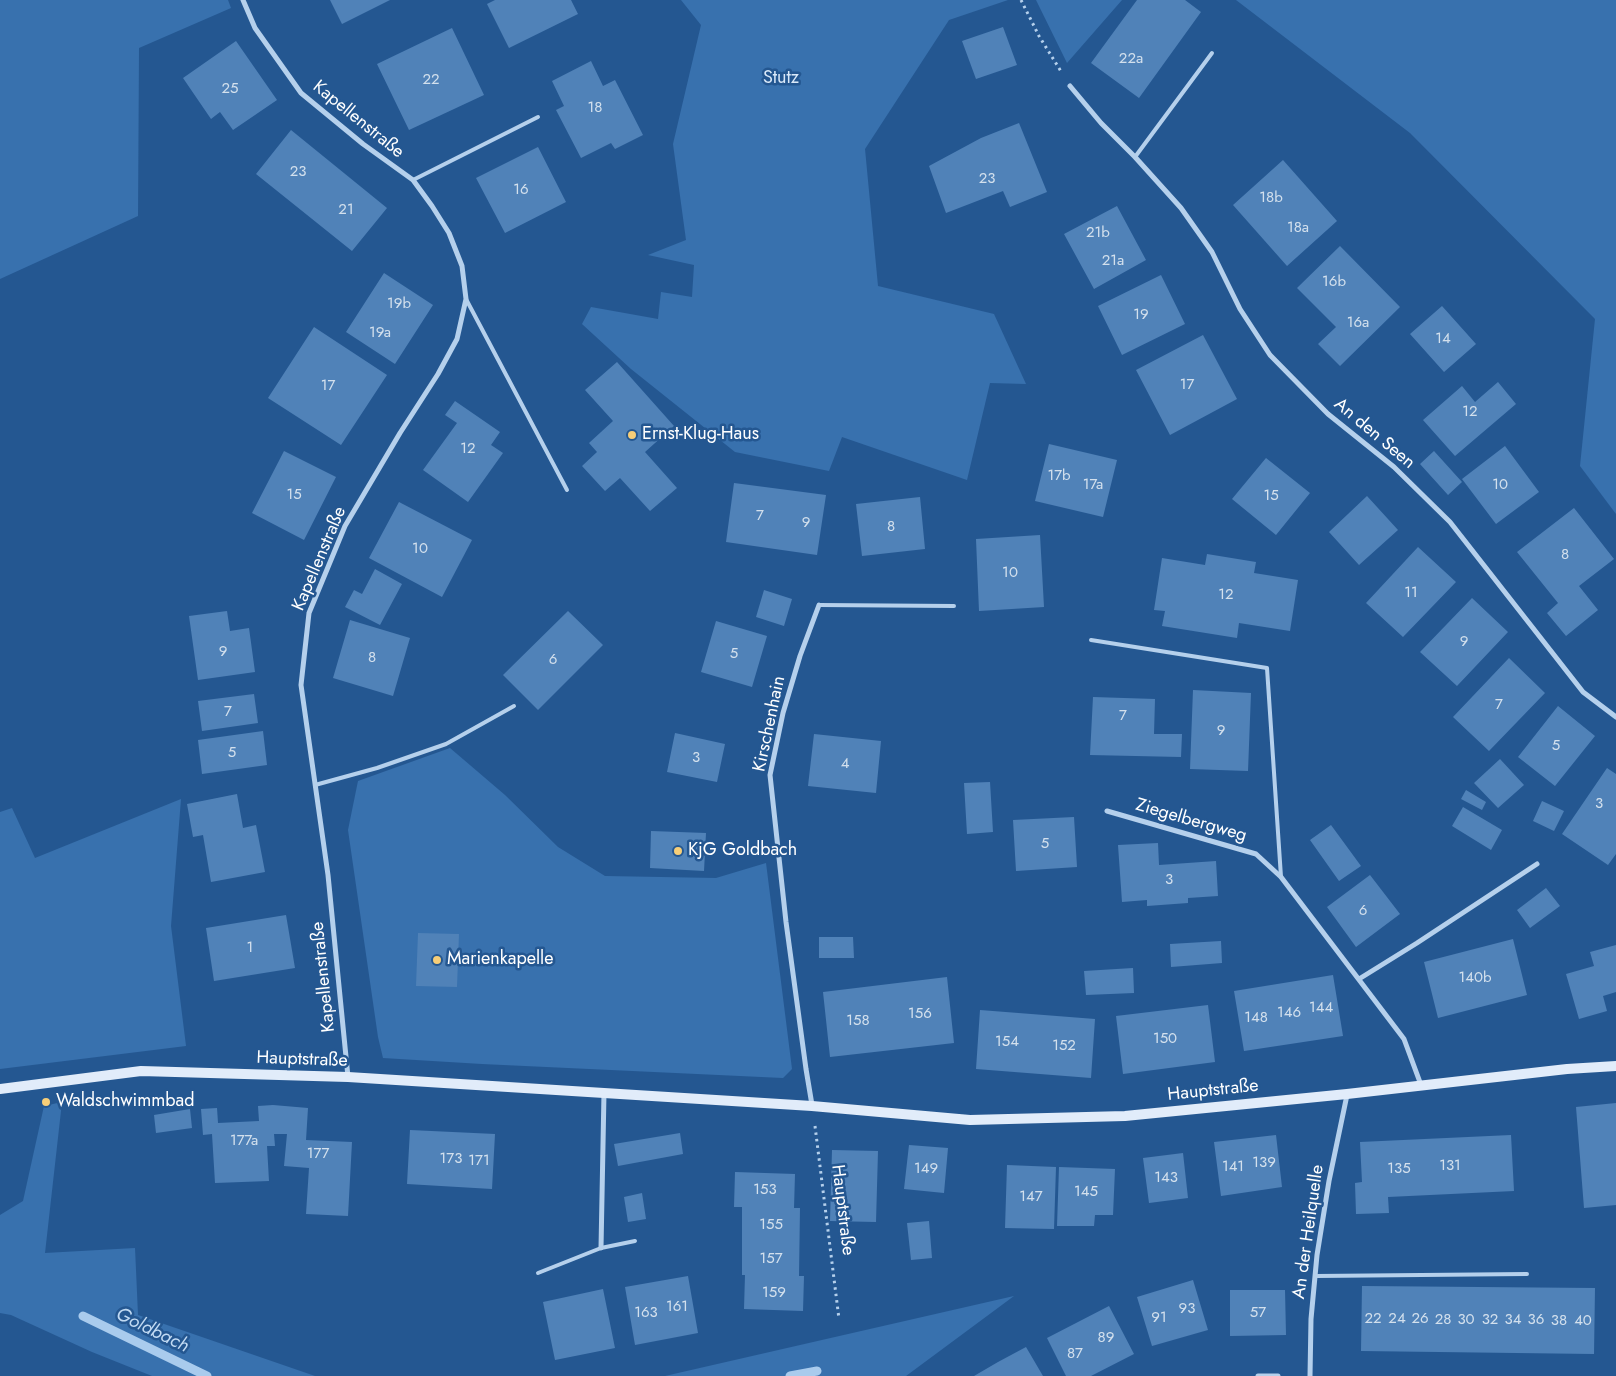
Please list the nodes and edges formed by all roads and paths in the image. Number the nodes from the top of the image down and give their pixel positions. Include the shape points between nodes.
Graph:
1 (243, 0) edge
2 (1021, 0) edge
3 (1212, 53) dead end
4 (1070, 86) joint
5 (538, 117) dead end
6 (1135, 157) junction
7 (413, 180) junction
8 (466, 299) junction
9 (567, 490) dead end
10 (819, 605) joint
11 (954, 606) dead end
12 (1091, 640) dead end
13 (514, 706) dead end
14 (1616, 718) edge
15 (315, 785) junction
16 (1107, 811) dead end
17 (1537, 864) dead end
18 (1281, 876) junction
19 (1359, 979) junction
20 (1616, 1066) edge
21 (348, 1077) junction
22 (1421, 1085) junction
23 (0, 1089) edge
24 (604, 1093) junction
25 (1347, 1094) junction
26 (812, 1106) junction
27 (635, 1241) dead end
28 (601, 1248) junction
29 (538, 1273) dead end
30 (1527, 1274) dead end
31 (1316, 1276) junction
32 (839, 1319) dead end
33 (1258, 1376) edge
34 (1278, 1376) edge
35 (1310, 1376) edge

1 - 7 street, Kapellenstraße via 255,28 302,93 363,144
2 - 4 path
3 - 6 lane
4 - 6 street, An den Seen
5 - 7 lane, Kapellenstraße
6 - 14 street, An den Seen via 1181,208 1212,252 1240,309 1270,355 1328,414 1394,468 1450,522 1584,692
7 - 8 street, Kapellenstraße via 449,232 462,266
8 - 9 lane
8 - 15 street, Kapellenstraße via 457,338 345,526 309,613 301,685
10 - 11 lane, Kirschenhain
10 - 26 street, Kirschenhain via 783,713 770,775 786,922
12 - 18 lane via 1267,668
13 - 15 lane via 446,744
15 - 21 street, Kapellenstraße via 328,875
16 - 18 street, Ziegelbergweg via 1256,854
17 - 19 street
18 - 19 street, Ziegelbergweg
19 - 22 street, Ziegelbergweg via 1404,1039
20 - 22 street, Hauptstraße
21 - 23 street, Hauptstraße via 142,1071
21 - 24 street, Hauptstraße
22 - 25 street, Hauptstraße
24 - 26 street, Hauptstraße
24 - 28 street
25 - 26 street, Hauptstraße via 1125,1116 970,1120
25 - 31 street, An der Heilquelle via 1329,1181
26 - 32 path, Hauptstraße
27 - 28 lane
28 - 29 lane
30 - 31 lane
31 - 35 street, An der Heilquelle
33 - 34 street

